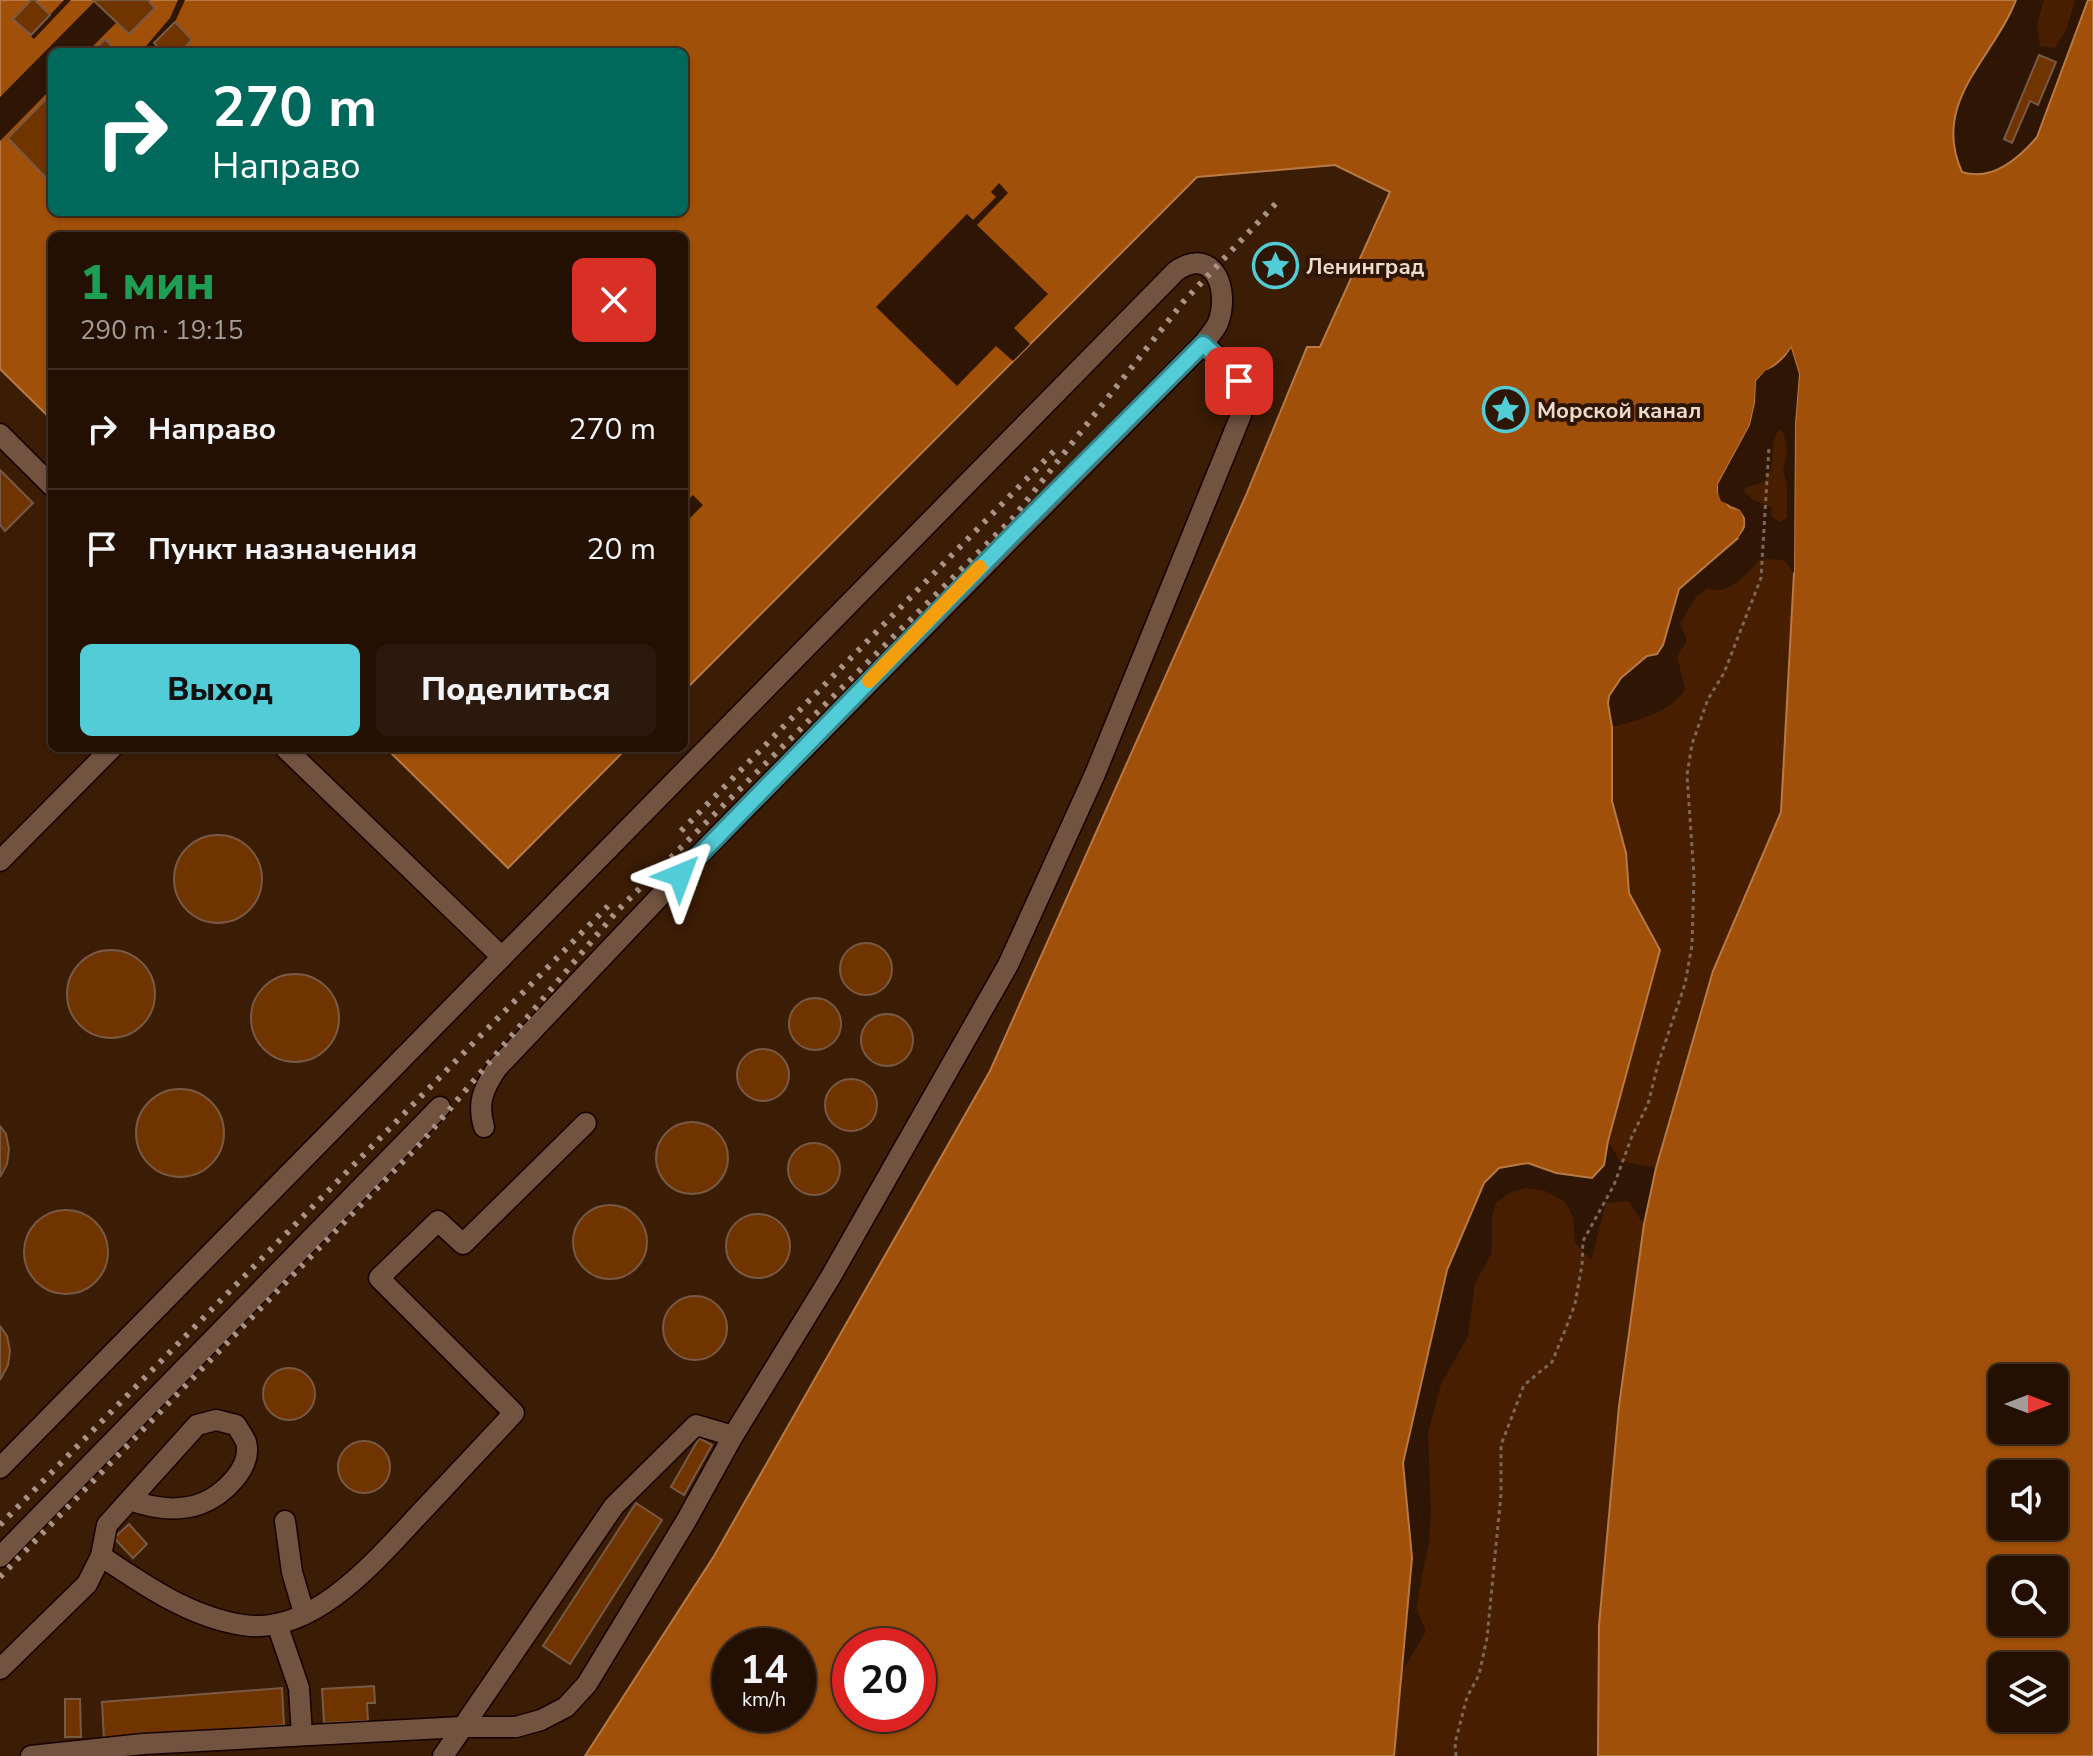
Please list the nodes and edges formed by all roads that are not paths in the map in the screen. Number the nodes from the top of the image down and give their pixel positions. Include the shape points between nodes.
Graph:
1 (1203, 344) junction
2 (0, 434) edge
3 (48, 482) edge
4 (108, 752) edge
5 (289, 752) edge
6 (0, 861) edge
7 (502, 957) junction
8 (440, 1107) dead end
9 (586, 1123) dead end
10 (484, 1127) dead end
11 (733, 1436) junction
12 (0, 1468) edge
13 (130, 1500) junction
14 (285, 1521) dead end
15 (101, 1556) junction
16 (0, 1557) edge
17 (304, 1613) junction
18 (277, 1624) junction
19 (0, 1669) edge
20 (462, 1727) junction
21 (302, 1735) junction
22 (31, 1756) edge
23 (443, 1756) edge

1 - 7 lane via 1217,324 1220,283 1202,263 1188,263
1 - 10 lane via 700,854 497,1068 484,1088 479,1110
1 - 11 lane via 1239,381 1244,397 1241,415 1095,774 1008,965 830,1278
2 - 3 lane
4 - 6 lane
5 - 7 lane
7 - 12 lane
8 - 16 lane
9 - 17 lane via 463,1244 438,1221 379,1278 514,1413 362,1574
11 - 20 lane via 696,1425 614,1506
11 - 20 lane via 596,1671 566,1707 516,1727
13 - 13 lane via 161,1508 200,1504 225,1489 244,1466 247,1443 236,1425 216,1420 197,1425
13 - 15 lane via 107,1525
14 - 17 lane
15 - 18 lane via 213,1618 246,1626
15 - 19 lane via 87,1584
17 - 18 lane
18 - 21 lane via 299,1688
20 - 21 lane
20 - 23 lane
21 - 22 lane

